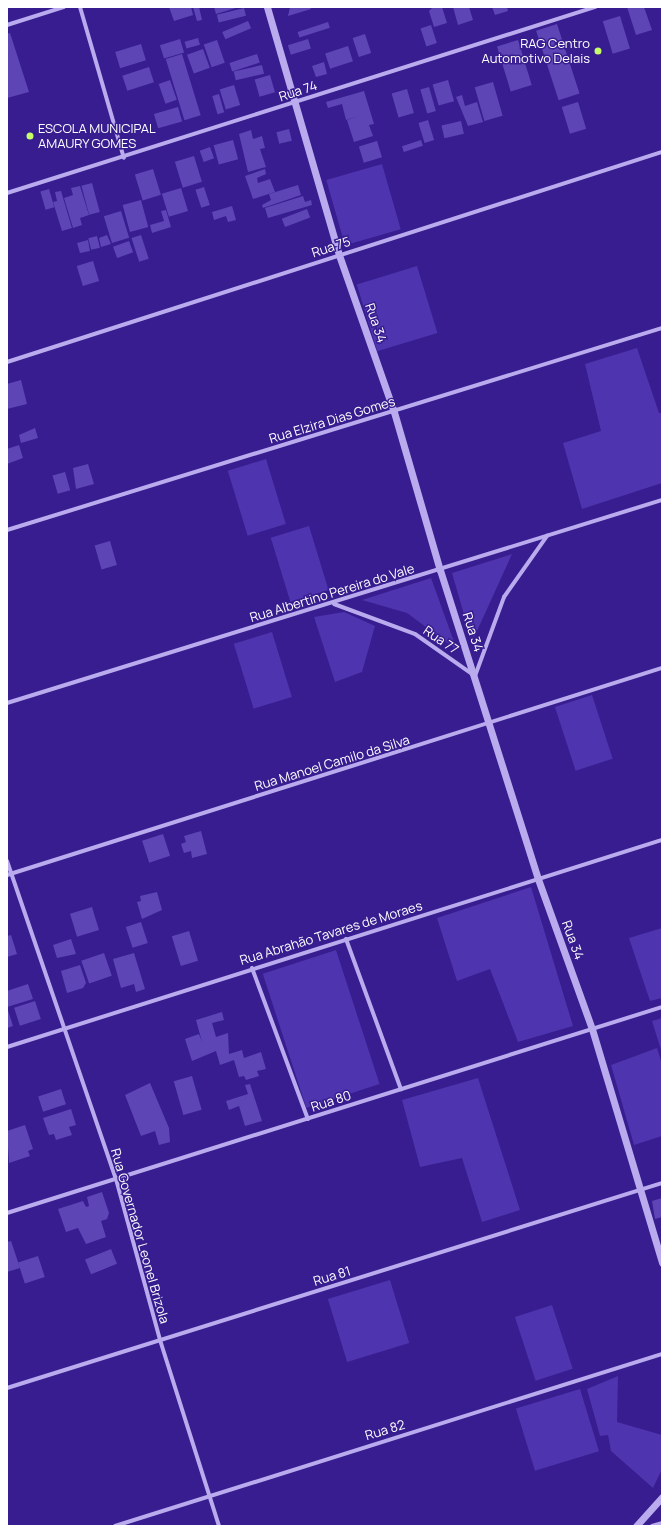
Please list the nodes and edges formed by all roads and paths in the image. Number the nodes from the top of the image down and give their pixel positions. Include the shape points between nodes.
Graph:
1 (64, 7) edge
2 (80, 7) edge
3 (267, 7) edge
4 (595, 7) edge
5 (7, 25) edge
6 (296, 103) junction
7 (662, 152) edge
8 (124, 158) junction
9 (7, 193) edge
10 (339, 255) junction
11 (662, 328) edge
12 (7, 362) edge
13 (394, 412) junction
14 (662, 500) edge
15 (7, 530) edge
16 (547, 536) junction
17 (440, 570) junction
18 (334, 604) junction
19 (662, 668) edge
20 (475, 676) junction
21 (7, 703) edge
22 (490, 723) junction
23 (662, 840) edge
24 (7, 861) edge
25 (9, 875) edge
26 (538, 879) junction
27 (346, 939) junction
28 (252, 968) junction
29 (662, 1007) edge
30 (592, 1029) junction
31 (63, 1030) junction
32 (7, 1047) edge
33 (401, 1089) junction
34 (308, 1119) junction
35 (116, 1179) junction
36 (662, 1183) edge
37 (641, 1190) junction
38 (7, 1213) edge
39 (662, 1263) edge
40 (160, 1340) junction
41 (662, 1354) edge
42 (7, 1388) edge
43 (210, 1496) junction
44 (662, 1497) edge
45 (662, 1523) edge
46 (115, 1526) edge
47 (219, 1526) edge
48 (636, 1526) edge
49 (652, 1526) edge

1 - 5 street
2 - 8 street
3 - 6 street, Rua 34
4 - 6 street, Rua 74
6 - 8 street, Rua 74
6 - 10 street, Rua 34
7 - 10 street, Rua 75
8 - 9 street, Rua 74
10 - 12 street, Rua 75
10 - 13 street, Rua 34
11 - 13 street, Rua Elzira Dias Gomes
13 - 15 street, Rua Elzira Dias Gomes
13 - 17 street, Rua 34
14 - 16 street, Rua Albertino Pereira do Vale
16 - 17 street, Rua Albertino Pereira do Vale
16 - 20 street via 504,597
17 - 18 street, Rua Albertino Pereira do Vale
17 - 20 street, Rua 34
18 - 20 street, Rua 77 via 415,634
18 - 21 street, Rua Albertino Pereira do Vale
19 - 22 street, Rua Manoel Camilo da Silva
20 - 22 street, Rua 34
22 - 25 street, Rua Manoel Camilo da Silva
22 - 26 street, Rua 34
23 - 26 street, Rua Abrahão Tavares de Moraes
24 - 25 street, Rua Governador Leonel Brizola
25 - 31 street, Rua Governador Leonel Brizola
26 - 27 street, Rua Abrahão Tavares de Moraes
26 - 30 street, Rua 34
27 - 28 street, Rua Abrahão Tavares de Moraes
27 - 33 street
28 - 31 street, Rua Abrahão Tavares de Moraes
28 - 34 street
29 - 30 street, Rua 80
30 - 33 street, Rua 80
30 - 37 street, Rua 34
31 - 32 street, Rua Abrahão Tavares de Moraes
31 - 35 street, Rua Governador Leonel Brizola
33 - 34 street, Rua 80
34 - 35 street, Rua 80
35 - 38 street, Rua 80
35 - 40 street, Rua Governador Leonel Brizola
36 - 37 street, Rua 81
37 - 39 street, Rua 34
37 - 40 street, Rua 81
40 - 42 street, Rua 81
40 - 43 street, Rua Governador Leonel Brizola
41 - 43 street, Rua 82
43 - 46 street, Rua 82
43 - 47 street, Rua Governador Leonel Brizola
44 - 48 street
45 - 49 street

